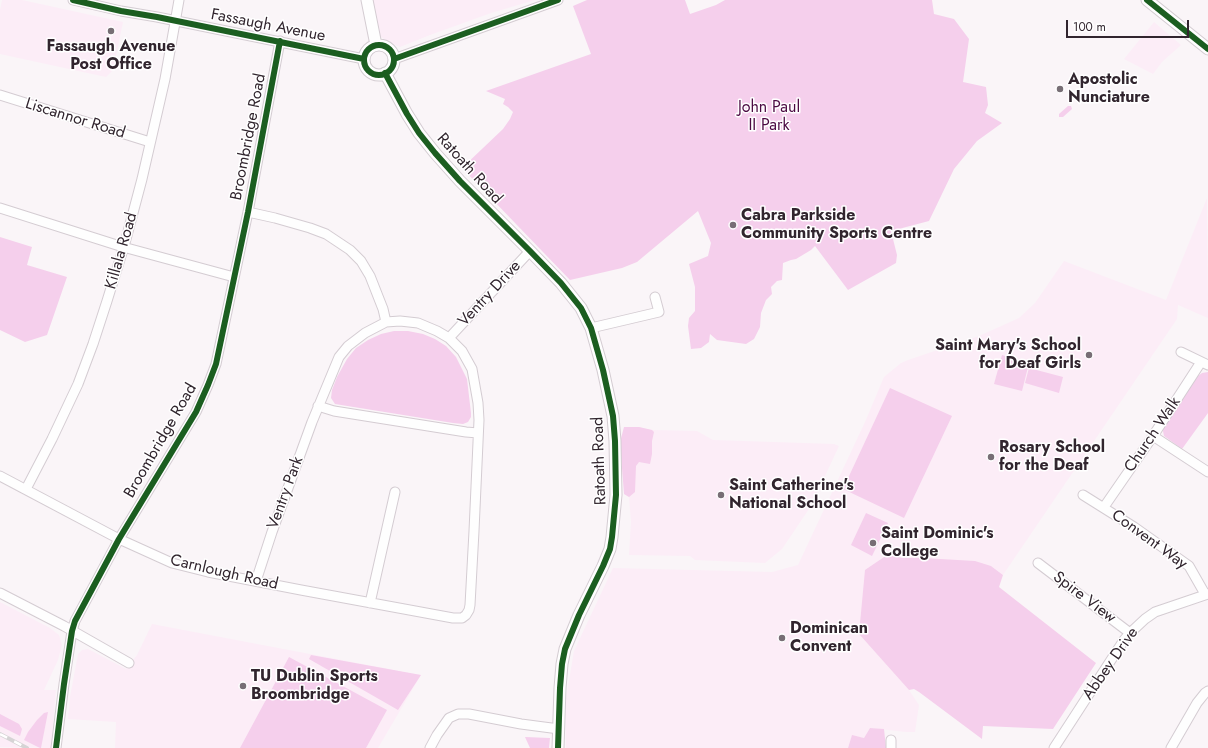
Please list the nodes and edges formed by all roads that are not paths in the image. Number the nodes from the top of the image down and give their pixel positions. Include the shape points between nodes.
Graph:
1 (73, 0) edge
2 (179, 0) edge
3 (367, 0) edge
4 (558, 0) edge
5 (1147, 0) edge
6 (176, 21) junction
7 (280, 41) junction
8 (376, 45) junction
9 (1208, 49) edge
10 (394, 58) junction
11 (364, 59) junction
12 (385, 73) junction
13 (0, 96) edge
14 (150, 142) junction
15 (0, 208) edge
16 (248, 212) junction
17 (124, 247) junction
18 (530, 251) junction
19 (234, 277) junction
20 (656, 297) dead end
21 (386, 322) junction
22 (591, 328) junction
23 (449, 338) junction
24 (1181, 352) dead end
25 (1205, 363) edge
26 (318, 406) junction
27 (478, 432) junction
28 (1153, 436) junction
29 (1208, 472) edge
30 (0, 476) edge
31 (26, 489) junction
32 (395, 492) dead end
33 (1084, 495) dead end
34 (1104, 507) junction
35 (119, 539) junction
36 (1038, 563) dead end
37 (256, 581) junction
38 (0, 593) edge
39 (1207, 594) edge
40 (370, 603) junction
41 (466, 615) joint
42 (72, 631) junction
43 (1130, 633) junction
44 (129, 663) dead end
45 (1208, 691) edge
46 (559, 729) junction
47 (56, 748) edge
48 (430, 748) edge
49 (558, 748) edge
50 (1054, 748) edge
51 (1171, 748) edge

1 - 6 street, Fassaugh Avenue
2 - 6 street, Killala Road
3 - 8 main road
4 - 10 street
5 - 9 main road
6 - 7 street, Fassaugh Avenue
6 - 14 street, Killala Road
7 - 11 street, Fassaugh Avenue
7 - 16 street, Broombridge Road
8 - 10 main road via 386,47
8 - 11 main road via 368,50
10 - 12 main road via 391,68
11 - 12 main road via 371,72
12 - 18 main road, Ratoath Road via 407,114 435,153
13 - 14 street, Liscannor Road
14 - 17 street, Killala Road
15 - 17 street
16 - 19 street, Broombridge Road
16 - 21 street via 326,234 350,250 362,261 370,276
17 - 19 street
17 - 31 street, Killala Road via 78,384
18 - 22 main road, Ratoath Road via 581,308
18 - 23 street, Ventry Drive
19 - 35 street, Broombridge Road via 216,364 208,385 196,412
20 - 22 street via 659,312
21 - 23 street, Ventry Park via 418,323
21 - 26 street, Ventry Park via 365,333 339,357
22 - 46 main road, Ratoath Road via 603,370 615,441 614,522 606,558 565,649 560,688
23 - 27 street, Ventry Park via 462,351 472,369 478,403
24 - 25 street
25 - 28 street, Church Walk
26 - 27 street via 334,411
26 - 37 street, Ventry Park
27 - 41 street, Ventry Park via 470,597
28 - 29 street
28 - 34 street, Church Walk
30 - 31 street, Carnlough Road
31 - 35 street, Carnlough Road
32 - 40 street
33 - 34 street, Convent Way
34 - 39 street, Convent Way via 1189,566
35 - 37 street, Carnlough Road via 172,564
35 - 42 street, Broombridge Road via 74,621
36 - 43 street, Spire View
37 - 40 street, Carnlough Road
38 - 42 street
39 - 43 street, Abbey Drive via 1155,612
40 - 41 street, Carnlough Road via 453,618 462,618
42 - 44 street
42 - 47 street, Broombridge Road
43 - 50 street, Abbey Drive
45 - 51 street via 1204,693
46 - 48 street via 458,714 449,718
46 - 49 main road, Ratoath Road

